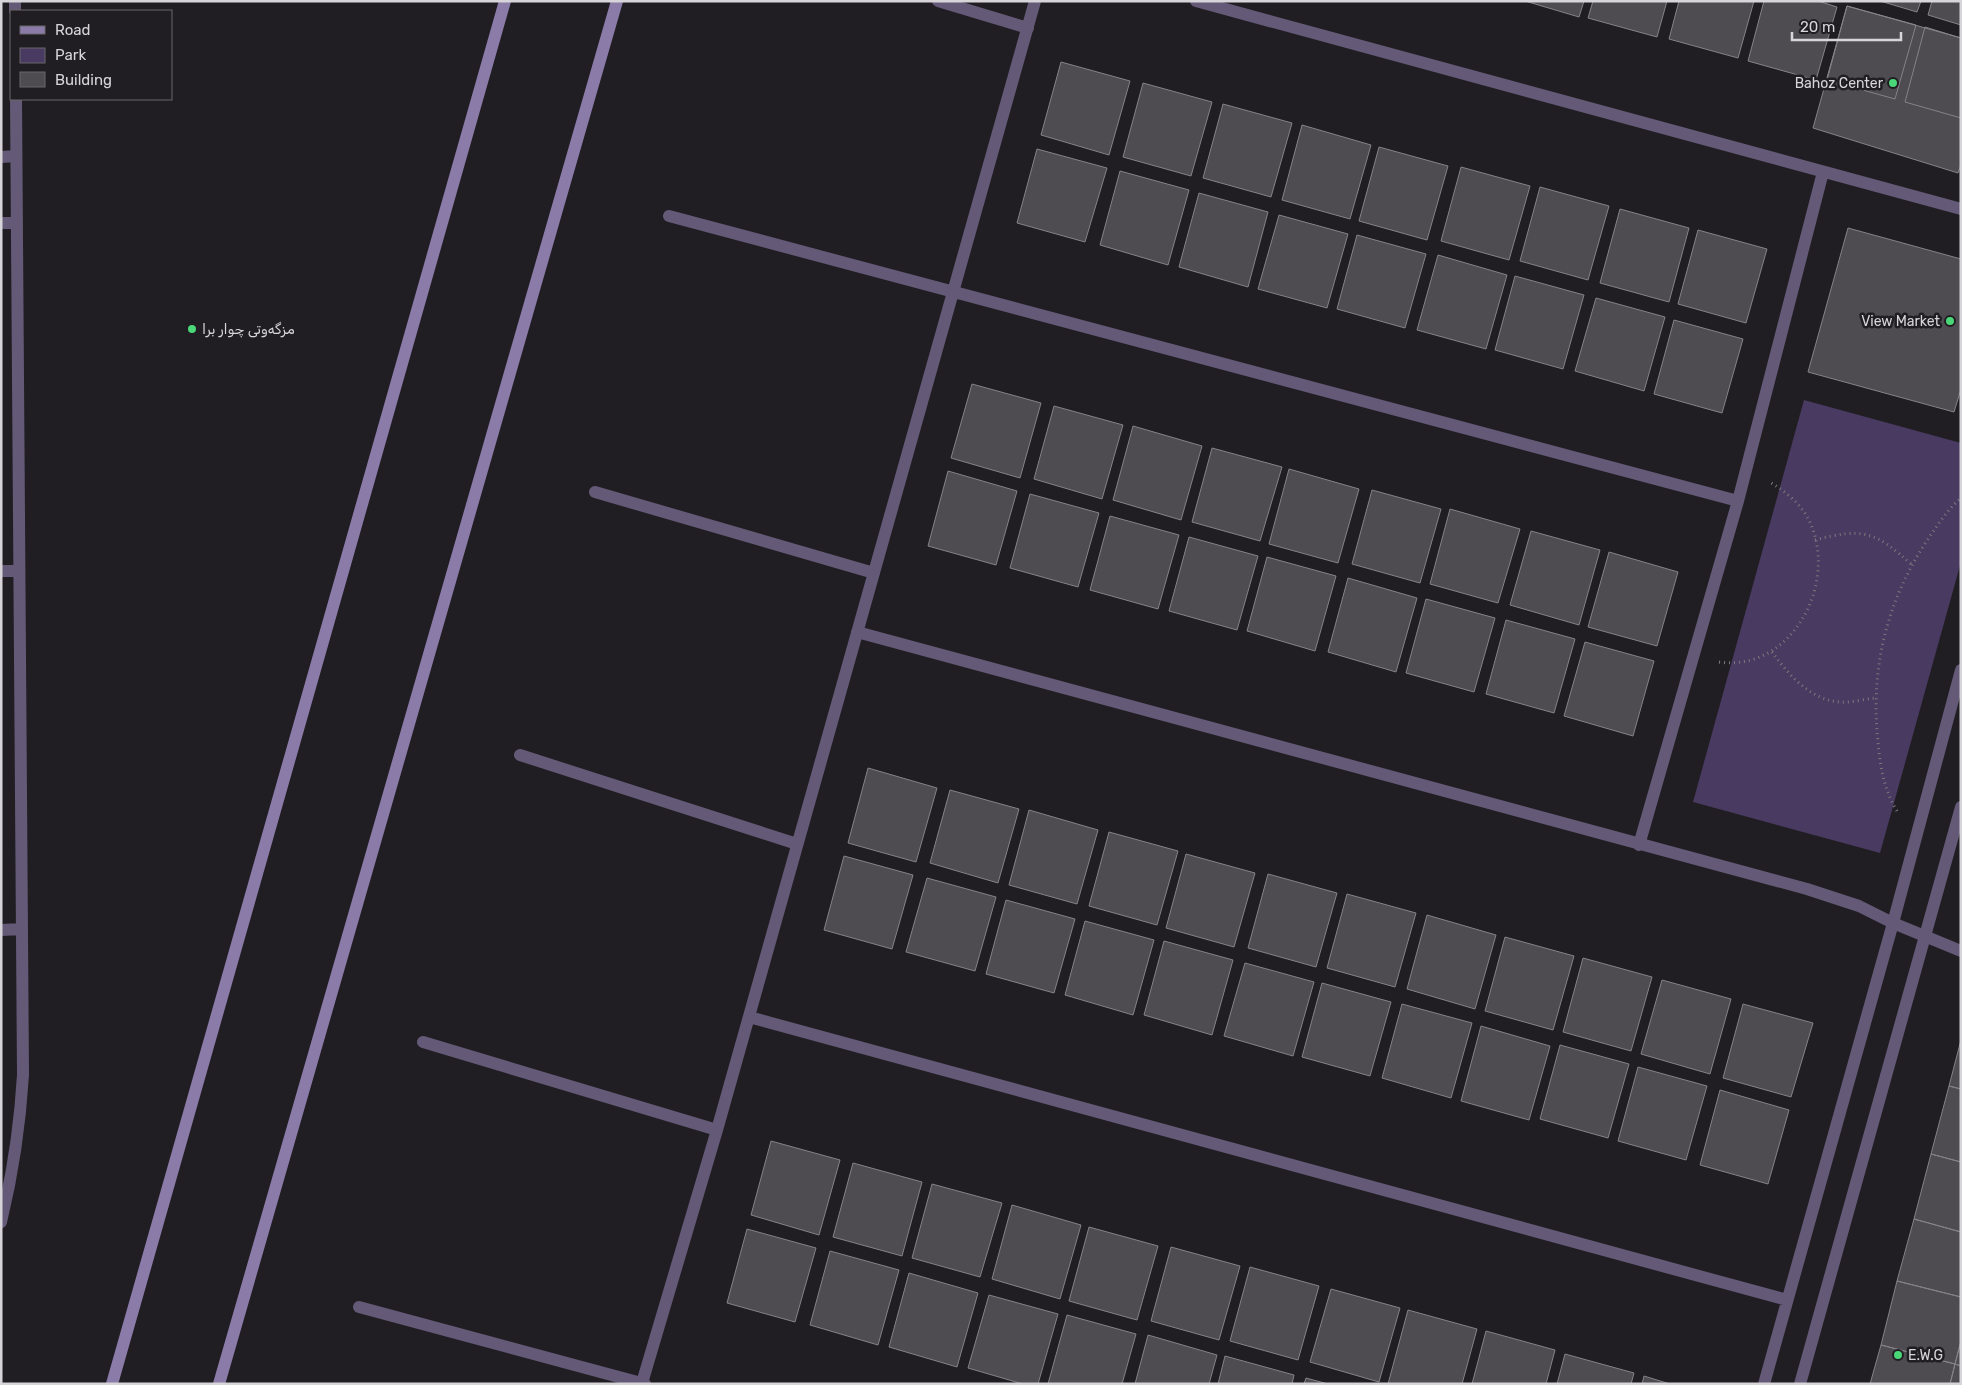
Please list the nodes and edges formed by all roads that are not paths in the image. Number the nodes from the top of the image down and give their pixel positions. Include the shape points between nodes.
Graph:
1 (505, 1) edge
2 (617, 1) edge
3 (938, 1) edge
4 (1035, 1) edge
5 (1196, 1) edge
6 (1028, 28) junction
7 (16, 100) edge
8 (1, 156) edge
9 (16, 156) junction
10 (1823, 172) junction
11 (1961, 208) edge
12 (669, 216) dead end
13 (1, 223) edge
14 (17, 223) junction
15 (952, 293) junction
16 (595, 492) dead end
17 (1738, 501) junction
18 (1, 571) edge
19 (19, 571) junction
20 (874, 574) junction
21 (857, 632) junction
22 (1961, 670) edge
23 (520, 755) dead end
24 (1961, 807) edge
25 (798, 844) junction
26 (1639, 845) junction
27 (1893, 923) junction
28 (22, 929) junction
29 (1, 930) edge
30 (1926, 936) junction
31 (1961, 951) edge
32 (749, 1017) junction
33 (423, 1042) dead end
34 (717, 1130) junction
35 (4, 1203) edge
36 (1, 1222) edge
37 (1787, 1300) junction
38 (360, 1307) dead end
39 (643, 1383) edge
40 (112, 1384) edge
41 (219, 1384) edge
42 (1764, 1384) edge
43 (1800, 1384) edge

1 - 40 street
2 - 41 street
3 - 6 street
4 - 6 street
5 - 10 street
6 - 15 street
7 - 9 street
8 - 9 street
9 - 14 street
10 - 11 street
10 - 17 street
12 - 15 street
13 - 14 street
14 - 19 street
15 - 17 street
15 - 20 street
16 - 20 street
17 - 26 street
18 - 19 street
19 - 28 street
20 - 21 street
21 - 25 street
21 - 26 street
22 - 27 street
23 - 25 street
24 - 30 street
25 - 32 street
26 - 27 street via 1807,889 1859,906
27 - 30 street
27 - 37 street
28 - 29 street
28 - 35 street via 21,1119
30 - 31 street
30 - 43 street
32 - 34 street
32 - 37 street
33 - 34 street
34 - 39 street
35 - 36 street
37 - 42 street
38 - 39 street

